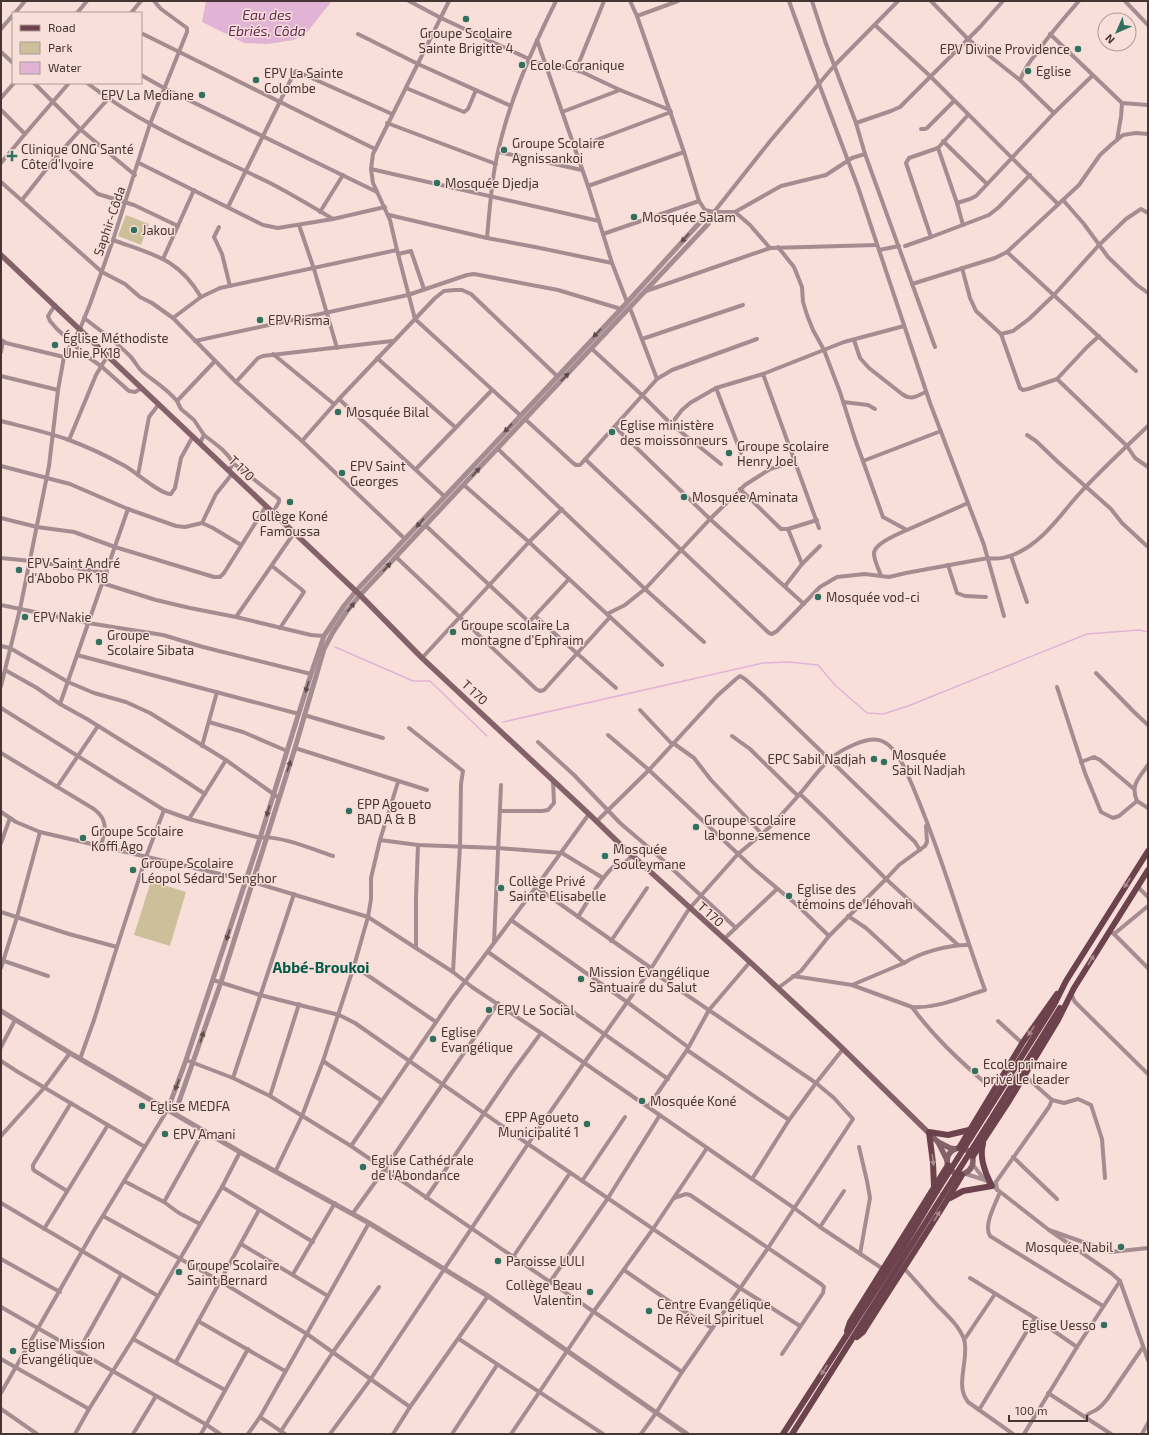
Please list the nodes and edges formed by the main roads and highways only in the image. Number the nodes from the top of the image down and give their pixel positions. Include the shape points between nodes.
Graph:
1 (1, 255) edge
2 (1148, 851) edge
3 (1148, 870) edge
4 (1062, 988) junction
5 (1070, 994) junction
6 (990, 1114) junction
7 (969, 1130) junction
8 (929, 1132) junction
9 (985, 1138) junction
10 (938, 1142) junction
11 (957, 1149) junction
12 (973, 1156) junction
13 (947, 1162) junction
14 (964, 1174) junction
15 (936, 1189) junction
16 (946, 1197) junction
17 (845, 1338) junction
18 (852, 1340) junction
19 (783, 1434) edge
20 (792, 1434) edge

1 - 8 main road, T 170 via 358,593 422,658 778,988
2 -> 4 main road
5 -> 3 main road via 1111,933
4 - 6 main road
4 -> 7 main road via 1023,1042
5 - 6 main road
5 - 9 main road via 1058,1020
6 - 15 main road, bridge
6 - 16 main road, bridge
7 - 8 main road via 948,1135
7 - 11 main road
8 - 10 main road, T 170
8 -> 15 main road
9 - 12 main road
9 - 16 main road via 982,1161 986,1176 996,1189 962,1191
10 - 11 main road
10 - 13 main road
11 - 12 main road via 968,1150
11 - 13 main road via 949,1154
12 - 14 main road via 974,1165
13 - 14 main road via 953,1172
13 - 15 main road
14 - 16 main road
15 - 17 main road
15 - 17 main road via 850,1322
16 - 18 main road
18 -> 16 main road via 863,1332
17 -> 19 main road
18 - 20 main road

